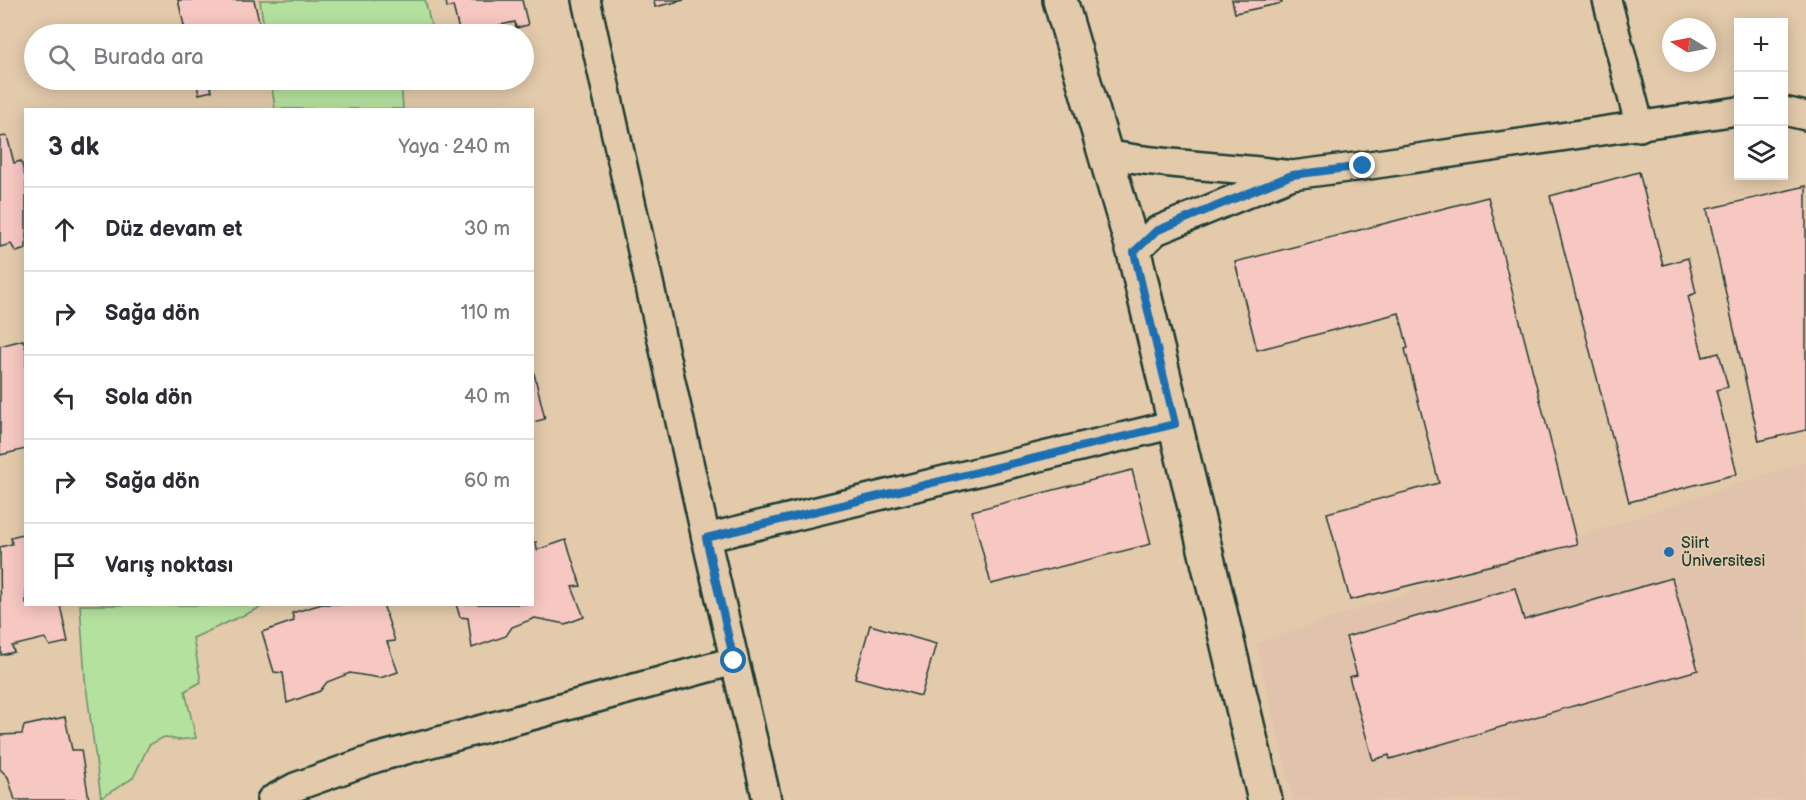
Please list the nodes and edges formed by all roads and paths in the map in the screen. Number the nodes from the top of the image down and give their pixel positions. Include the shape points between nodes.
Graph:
1 (586, 0) edge
2 (1060, 0) edge
3 (1607, 0) edge
4 (1734, 112) edge
5 (1788, 112) edge
6 (1806, 116) edge
7 (1640, 127) junction
8 (1105, 154) junction
9 (1292, 175) junction
10 (1134, 252) junction
11 (1175, 424) junction
12 (706, 538) junction
13 (734, 661) junction
14 (297, 793) edge
15 (271, 800) edge
16 (767, 800) edge
17 (1265, 800) edge

1 - 12 street
2 - 8 street
3 - 7 street
4 - 7 street
5 - 6 street
7 - 9 street
8 - 9 street via 1144,162
8 - 10 street
9 - 10 street via 1156,231
10 - 11 street
11 - 12 street
11 - 17 street
12 - 13 street
13 - 14 street via 376,758
13 - 16 street
14 - 15 street

